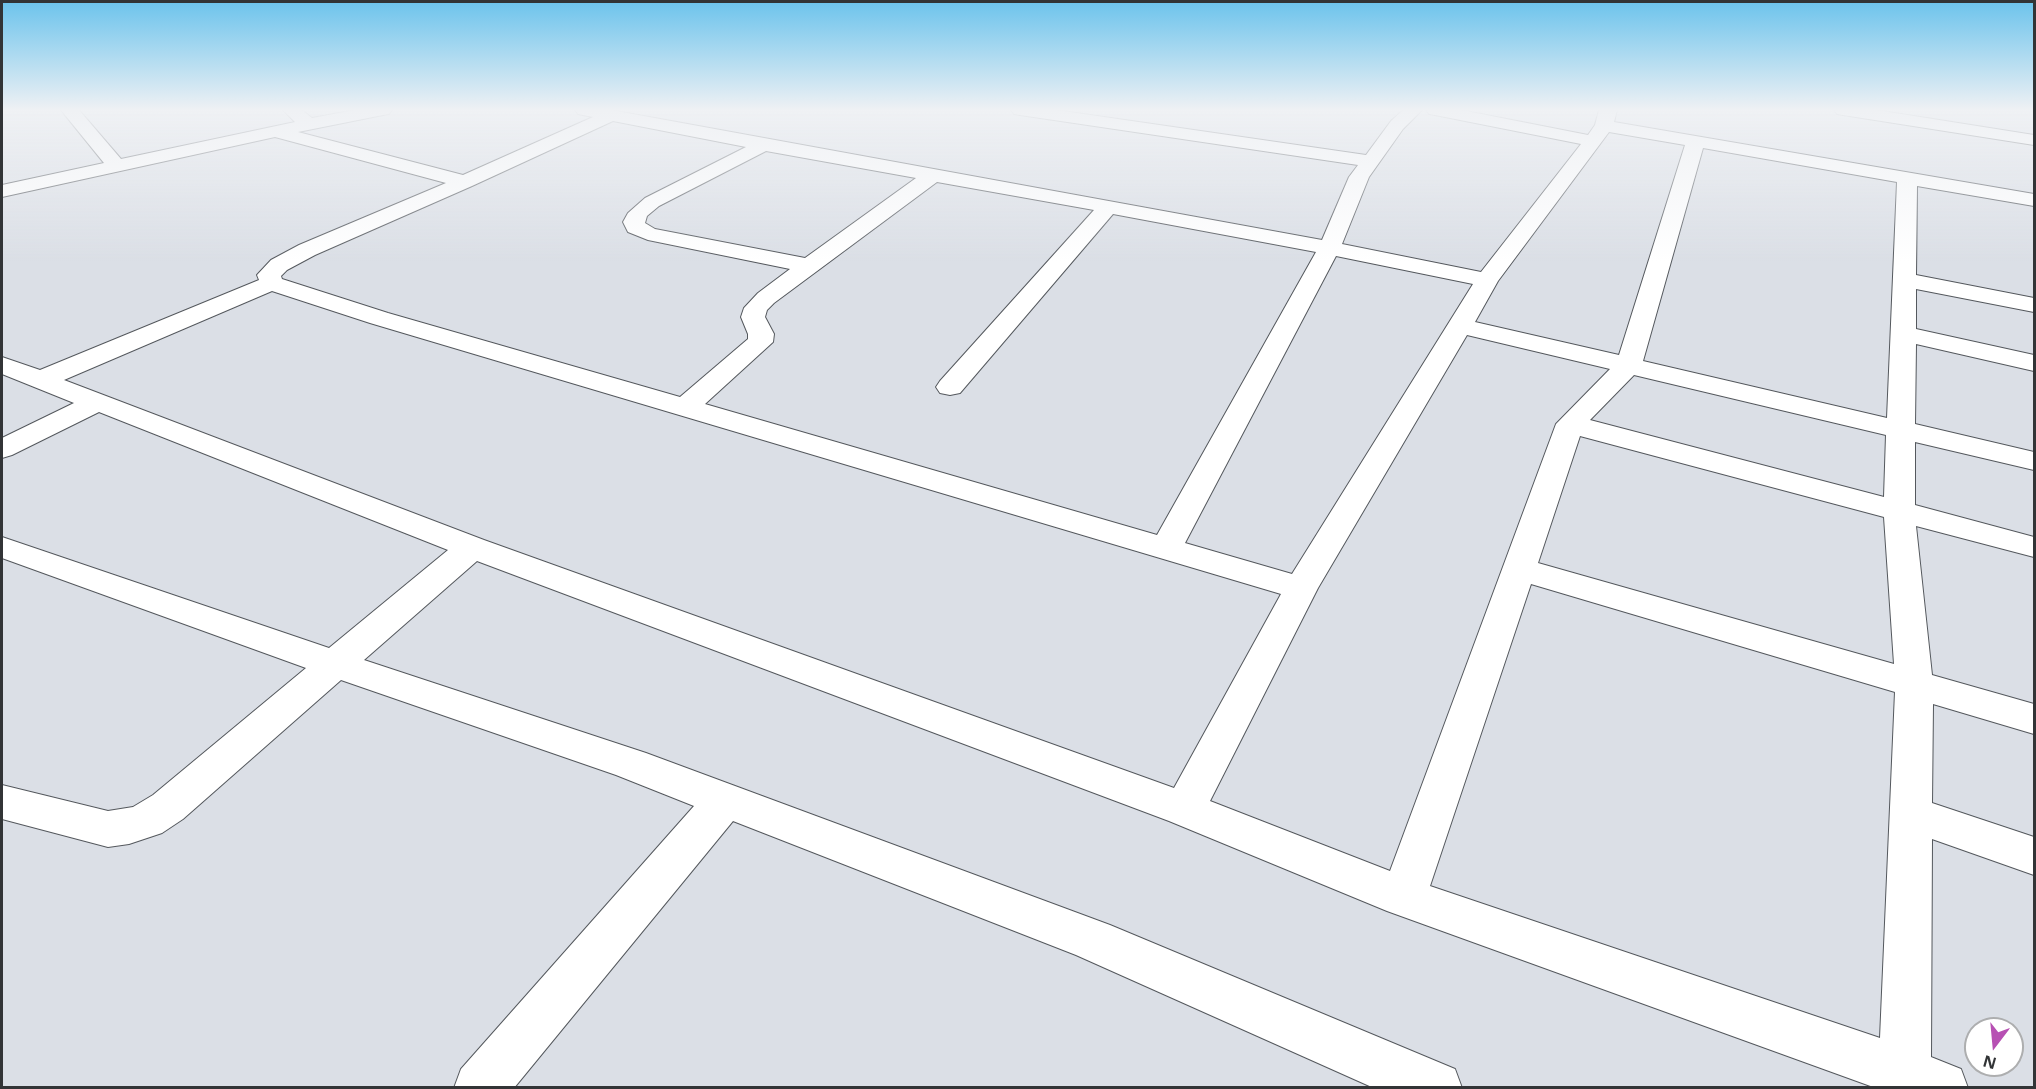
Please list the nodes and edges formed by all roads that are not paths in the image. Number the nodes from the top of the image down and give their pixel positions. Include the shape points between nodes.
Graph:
1 (113, 161) edge
2 (140, 161) edge
3 (387, 161) edge
4 (511, 161) edge
5 (733, 161) edge
6 (853, 161) edge
7 (1370, 161) edge
8 (1575, 161) edge
9 (1689, 161) edge
10 (1806, 161) edge
11 (117, 166) junction
12 (933, 175) junction
13 (1907, 178) junction
14 (465, 182) junction
15 (2, 191) edge
16 (2034, 200) edge
17 (1108, 207) junction
18 (1330, 247) junction
19 (808, 266) junction
20 (1487, 280) junction
21 (1905, 280) junction
22 (271, 283) junction
23 (2034, 305) edge
24 (1460, 326) junction
25 (1904, 334) junction
26 (2034, 363) edge
27 (2, 365) edge
28 (1629, 365) junction
29 (40, 380) junction
30 (950, 387) dead end
31 (96, 403) junction
32 (685, 407) junction
33 (1570, 424) junction
34 (1901, 430) junction
35 (2, 449) edge
36 (2034, 461) edge
37 (1899, 511) junction
38 (2, 547) edge
39 (2034, 547) edge
40 (471, 548) junction
41 (1166, 548) junction
42 (1520, 569) junction
43 (1300, 588) junction
44 (334, 664) junction
45 (1914, 684) junction
46 (2034, 719) edge
47 (725, 800) junction
48 (2, 802) edge
49 (1184, 809) junction
50 (1912, 814) junction
51 (2034, 856) edge
52 (1403, 897) junction
53 (1372, 1074) edge
54 (1924, 1080) edge
55 (480, 1088) edge
56 (1436, 1088) edge

1 - 11 street
2 - 11 street
3 - 14 street
4 - 14 street
5 - 19 street via 652,202 638,213 636,227 648,234
6 - 12 street
7 - 18 street via 1359,177
8 - 20 street
9 - 28 street
10 - 13 street
11 - 15 street
12 - 17 street
12 - 19 street
13 - 16 street
13 - 21 street
14 - 22 street via 290,258 269,275
17 - 18 street
17 - 30 street
18 - 20 street
18 - 41 street
19 - 32 street via 756,308 753,317 761,334 760,342
20 - 24 street
21 - 23 street
21 - 25 street
22 - 29 street
22 - 32 street
24 - 28 street
24 - 43 street
25 - 26 street
25 - 34 street
27 - 29 street
28 - 33 street
28 - 34 street
29 - 31 street
31 - 35 street
31 - 40 street
32 - 41 street
33 - 37 street
33 - 42 street
34 - 36 street
34 - 37 street
37 - 39 street
37 - 45 street
38 - 44 street
40 - 44 street
40 - 49 street
41 - 43 street
42 - 45 street
42 - 52 street
43 - 49 street
44 - 47 street via 631,764
44 - 48 street via 168,807 147,820 108,829
45 - 46 street
45 - 50 street
47 - 53 street via 1092,940
47 - 55 street
49 - 52 street
50 - 51 street
50 - 54 street
52 - 54 street
53 - 56 street

